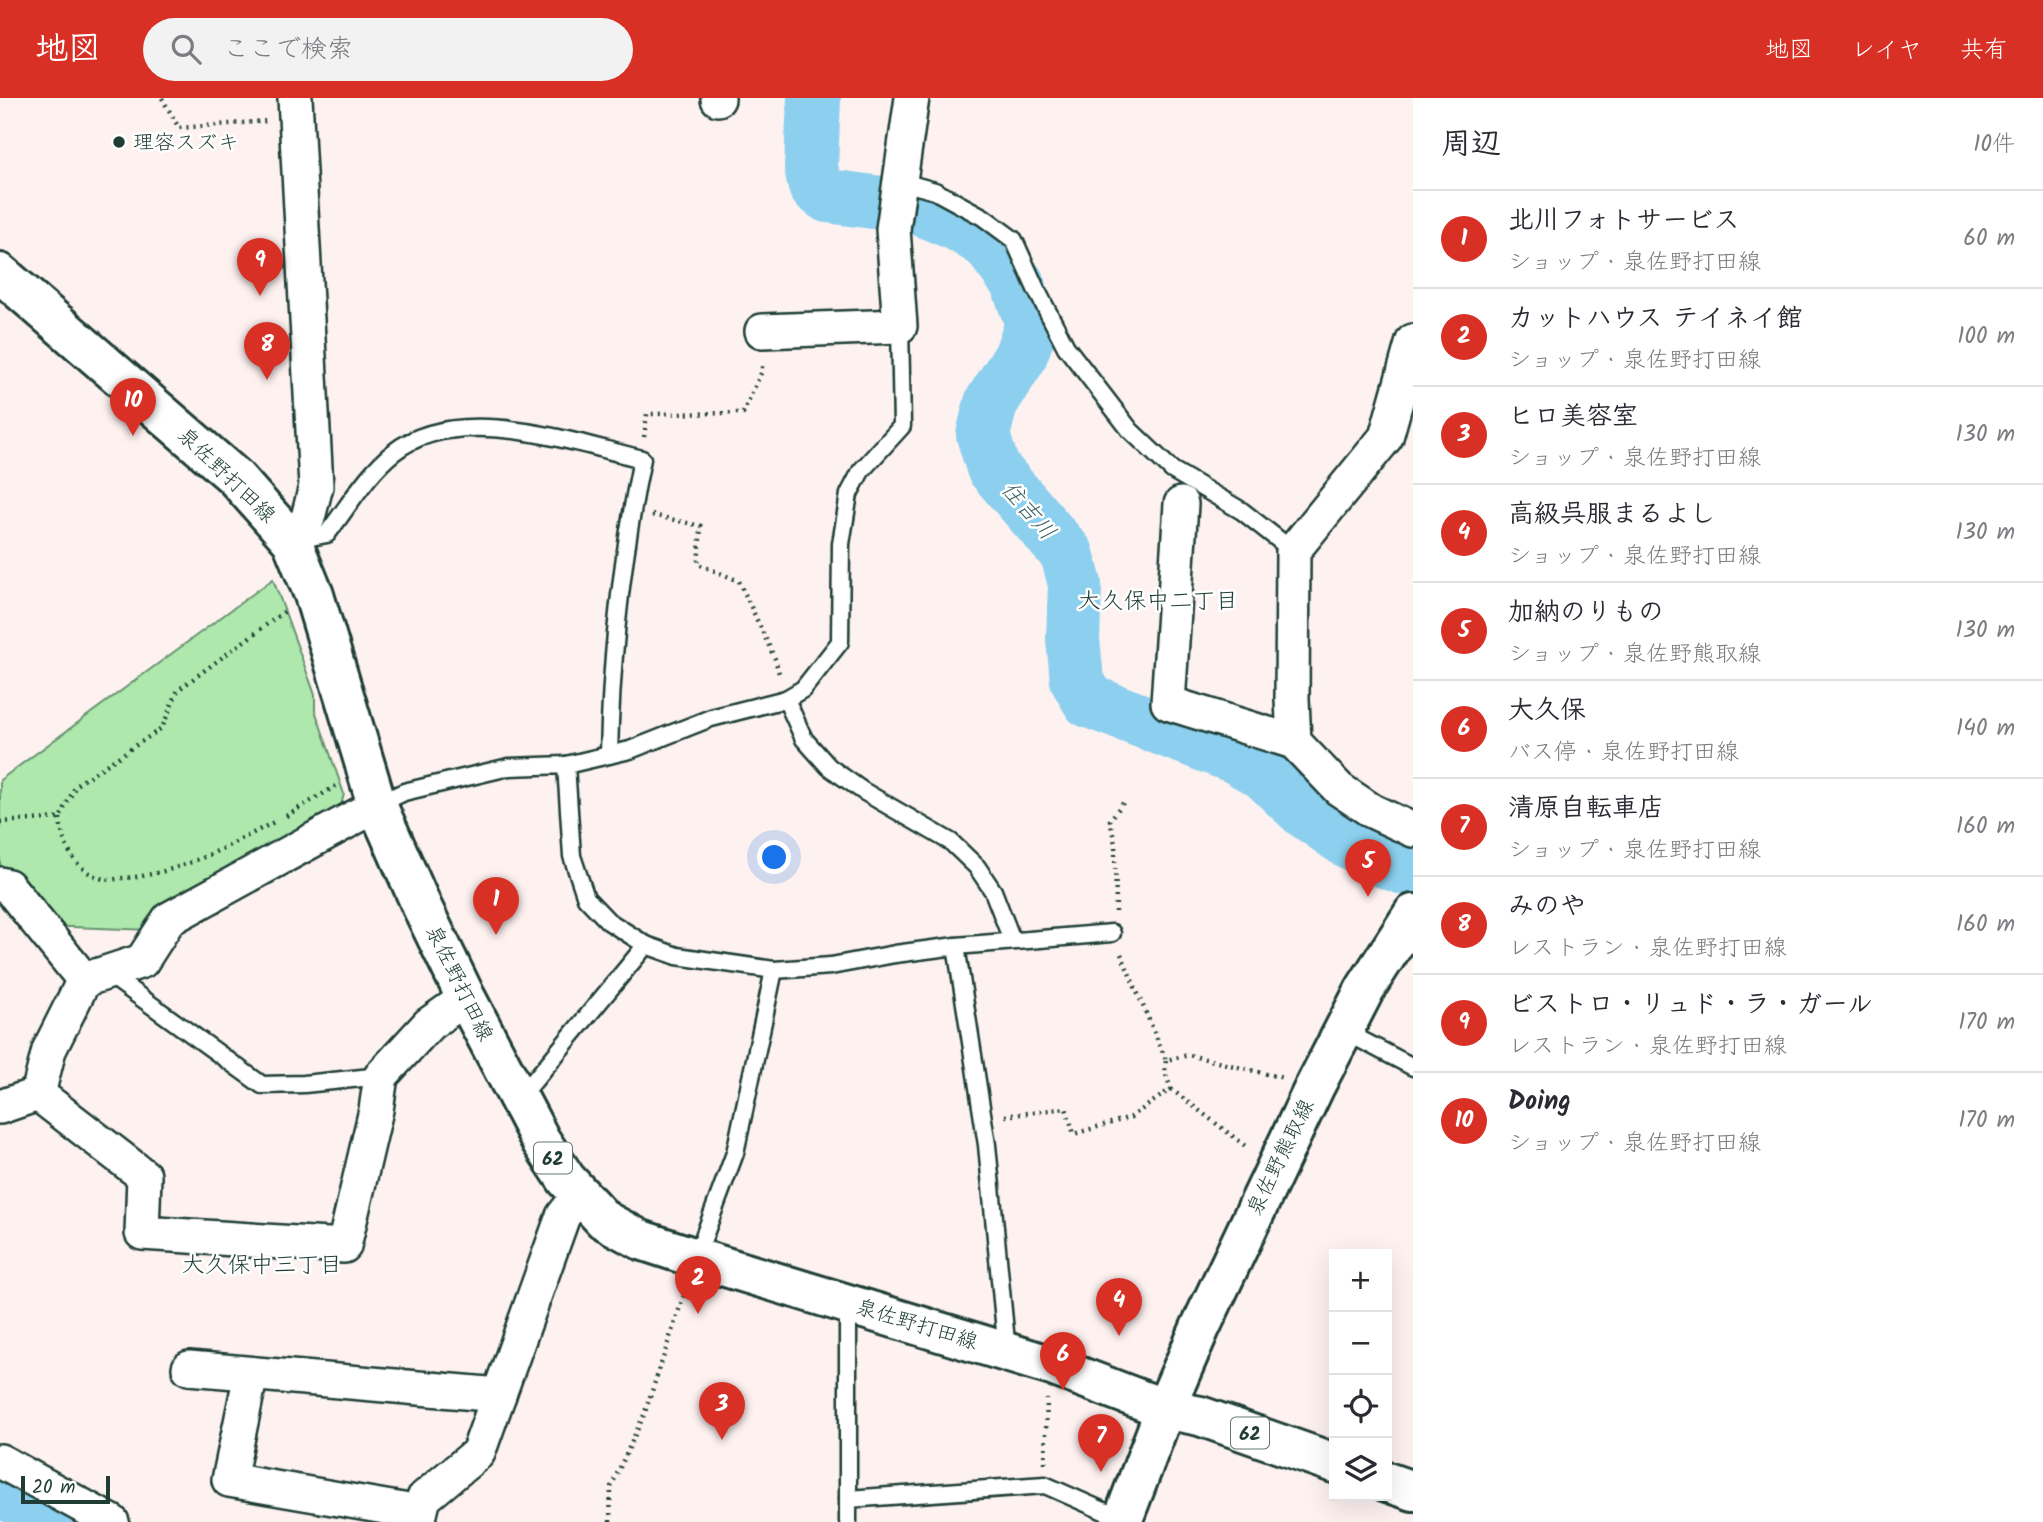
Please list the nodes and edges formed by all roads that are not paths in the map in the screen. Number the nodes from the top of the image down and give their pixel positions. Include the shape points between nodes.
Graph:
1 (912, 98) edge
2 (296, 108) edge
3 (898, 183) junction
4 (0, 273) edge
5 (900, 326) junction
6 (762, 331) road end
7 (1413, 341) edge
8 (1181, 504) dead end
9 (292, 541) junction
10 (1293, 551) junction
11 (786, 699) junction
12 (1294, 742) junction
13 (609, 755) junction
14 (566, 765) junction
15 (377, 805) junction
16 (1413, 830) edge
17 (0, 884) edge
18 (1413, 914) edge
19 (1112, 933) road end
20 (1012, 940) junction
21 (646, 945) junction
22 (956, 946) junction
23 (774, 971) junction
24 (95, 977) junction
25 (466, 998) junction
26 (1343, 1030) junction
27 (1413, 1067) edge
28 (381, 1076) junction
29 (38, 1094) junction
30 (519, 1099) junction
31 (0, 1107) edge
32 (580, 1194) junction
33 (696, 1258) junction
34 (848, 1302) junction
35 (1007, 1352) junction
36 (189, 1368) dead end
37 (251, 1374) junction
38 (499, 1395) junction
39 (1165, 1409) junction
40 (0, 1461) edge
41 (1329, 1461) edge
42 (1392, 1484) edge
43 (1413, 1491) edge
44 (848, 1499) junction
45 (419, 1517) edge
46 (1124, 1521) edge
47 (112, 1522) edge
48 (848, 1522) edge

1 - 3 street
2 - 9 street via 316,486 308,518
3 - 5 street via 893,229
3 - 10 lane via 935,191 1014,240 1066,347 1130,430 1172,470 1242,512
4 - 9 main road, 泉佐野打田線 / 62 via 235,477
5 - 6 street
5 - 11 lane via 902,426 861,471 849,494 841,544 840,642 803,689
7 - 10 street via 1386,437
8 - 12 street via 1168,703
9 - 13 lane via 327,534 394,451 427,433 469,428 526,432 642,458 631,510 611,685
9 - 15 main road, 泉佐野打田線 / 62 via 314,595
10 - 12 street
11 - 13 lane via 711,718
11 - 20 lane via 804,739 829,767 951,842 977,867 993,891
12 - 16 street via 1339,789
13 - 14 lane
14 - 15 lane via 509,767 404,792
14 - 21 lane via 572,856 586,898 608,921
15 - 24 street via 169,919 142,961
15 - 25 main road, 泉佐野打田線 / 62
17 - 24 street via 8,886
18 - 26 main road, 泉佐野熊取線
19 - 20 lane
20 - 22 lane
21 - 23 lane via 677,956
21 - 30 lane
22 - 23 lane
22 - 35 lane via 983,1118
23 - 33 lane via 735,1153
24 - 28 lane via 262,1085
24 - 29 street via 49,1050
25 - 28 street via 429,1024
25 - 30 main road, 泉佐野打田線 / 62
26 - 27 lane
26 - 39 main road, 泉佐野熊取線
28 - 29 street via 344,1247 142,1233 144,1176
29 - 31 street
30 - 32 main road, 泉佐野打田線 / 62 via 541,1141
32 - 33 main road, 泉佐野打田線 / 62 via 604,1220 641,1240
32 - 38 street via 563,1216
33 - 34 main road, 泉佐野打田線 / 62
34 - 35 main road, 泉佐野打田線 / 62
34 - 44 lane
35 - 39 main road, 泉佐野打田線 / 62
36 - 37 street
37 - 38 street
37 - 45 street via 229,1480
38 - 45 street via 478,1453 424,1498
39 - 41 main road, 泉佐野打田線 / 62 via 1200,1416
39 - 46 main road
40 - 47 street
42 - 43 main road
44 - 46 lane via 1045,1485
44 - 48 lane

